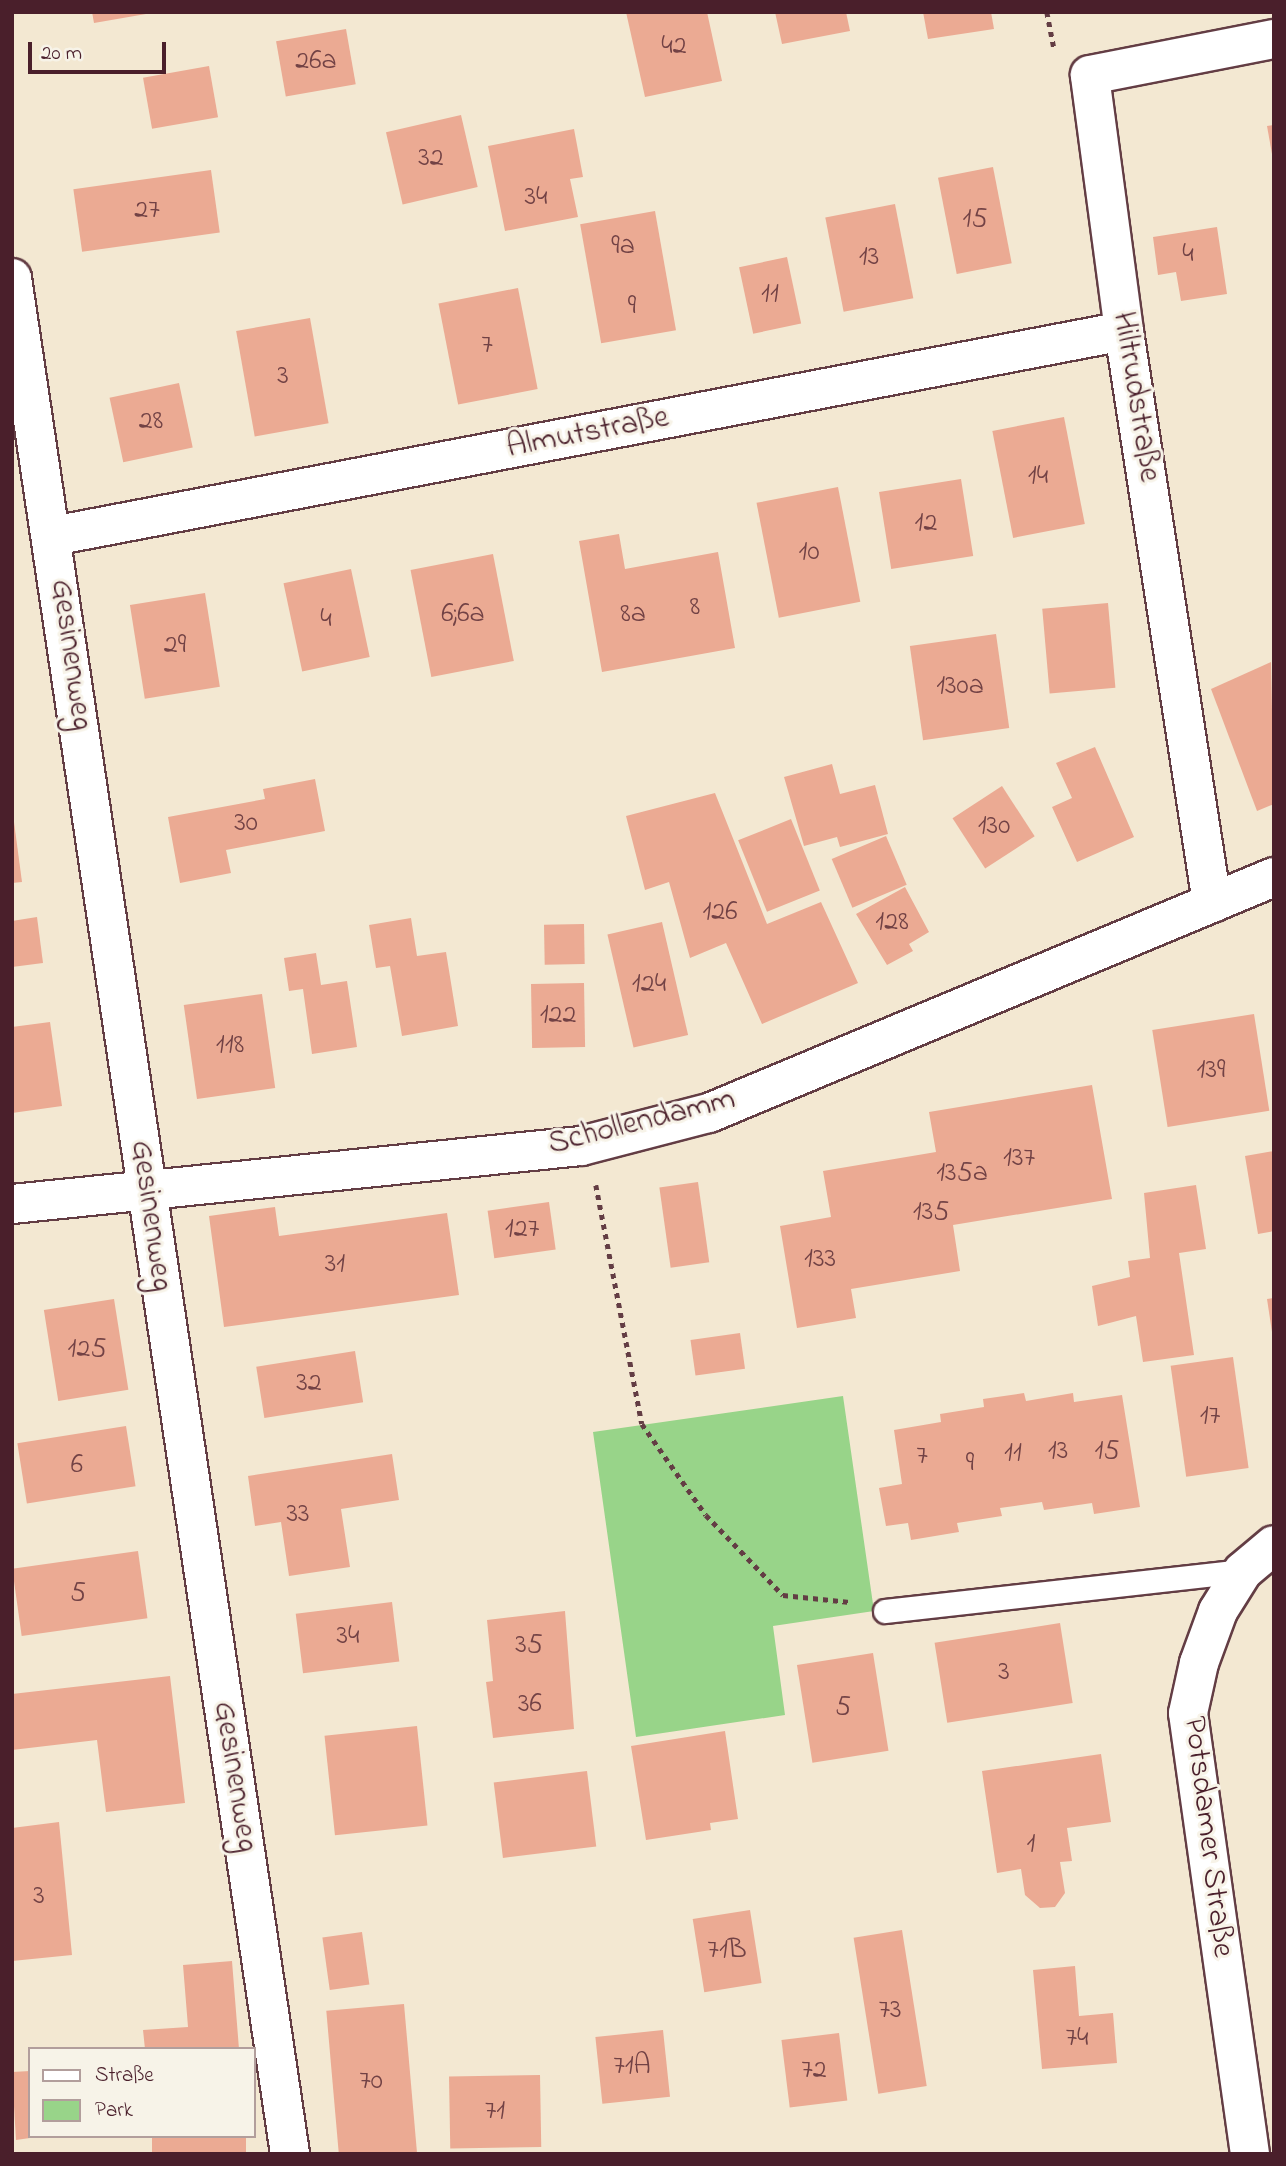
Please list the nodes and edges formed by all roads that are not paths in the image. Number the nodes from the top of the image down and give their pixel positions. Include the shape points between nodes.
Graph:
1 (1274, 39) edge
2 (12, 278) edge
3 (1124, 331) junction
4 (53, 536) junction
5 (1274, 877) edge
6 (1212, 903) junction
7 (146, 1188) junction
8 (12, 1204) edge
9 (1274, 1545) edge
10 (1242, 1571) junction
11 (885, 1611) road end
12 (290, 2154) edge
13 (1250, 2154) edge

1 - 3 street, Hiltrudstraße via 1090,75
2 - 4 street, Gesinenweg
3 - 4 street, Almutstraße
3 - 6 street, Hiltrudstraße
4 - 7 street, Gesinenweg
5 - 6 street, Schollendamm
6 - 7 street, Schollendamm via 709,1113 588,1144
7 - 8 street, Schollendamm
7 - 12 street, Gesinenweg
9 - 10 street, Potsdamer Straße
10 - 11 lane
10 - 13 street, Potsdamer Straße via 1208,1637 1188,1713

